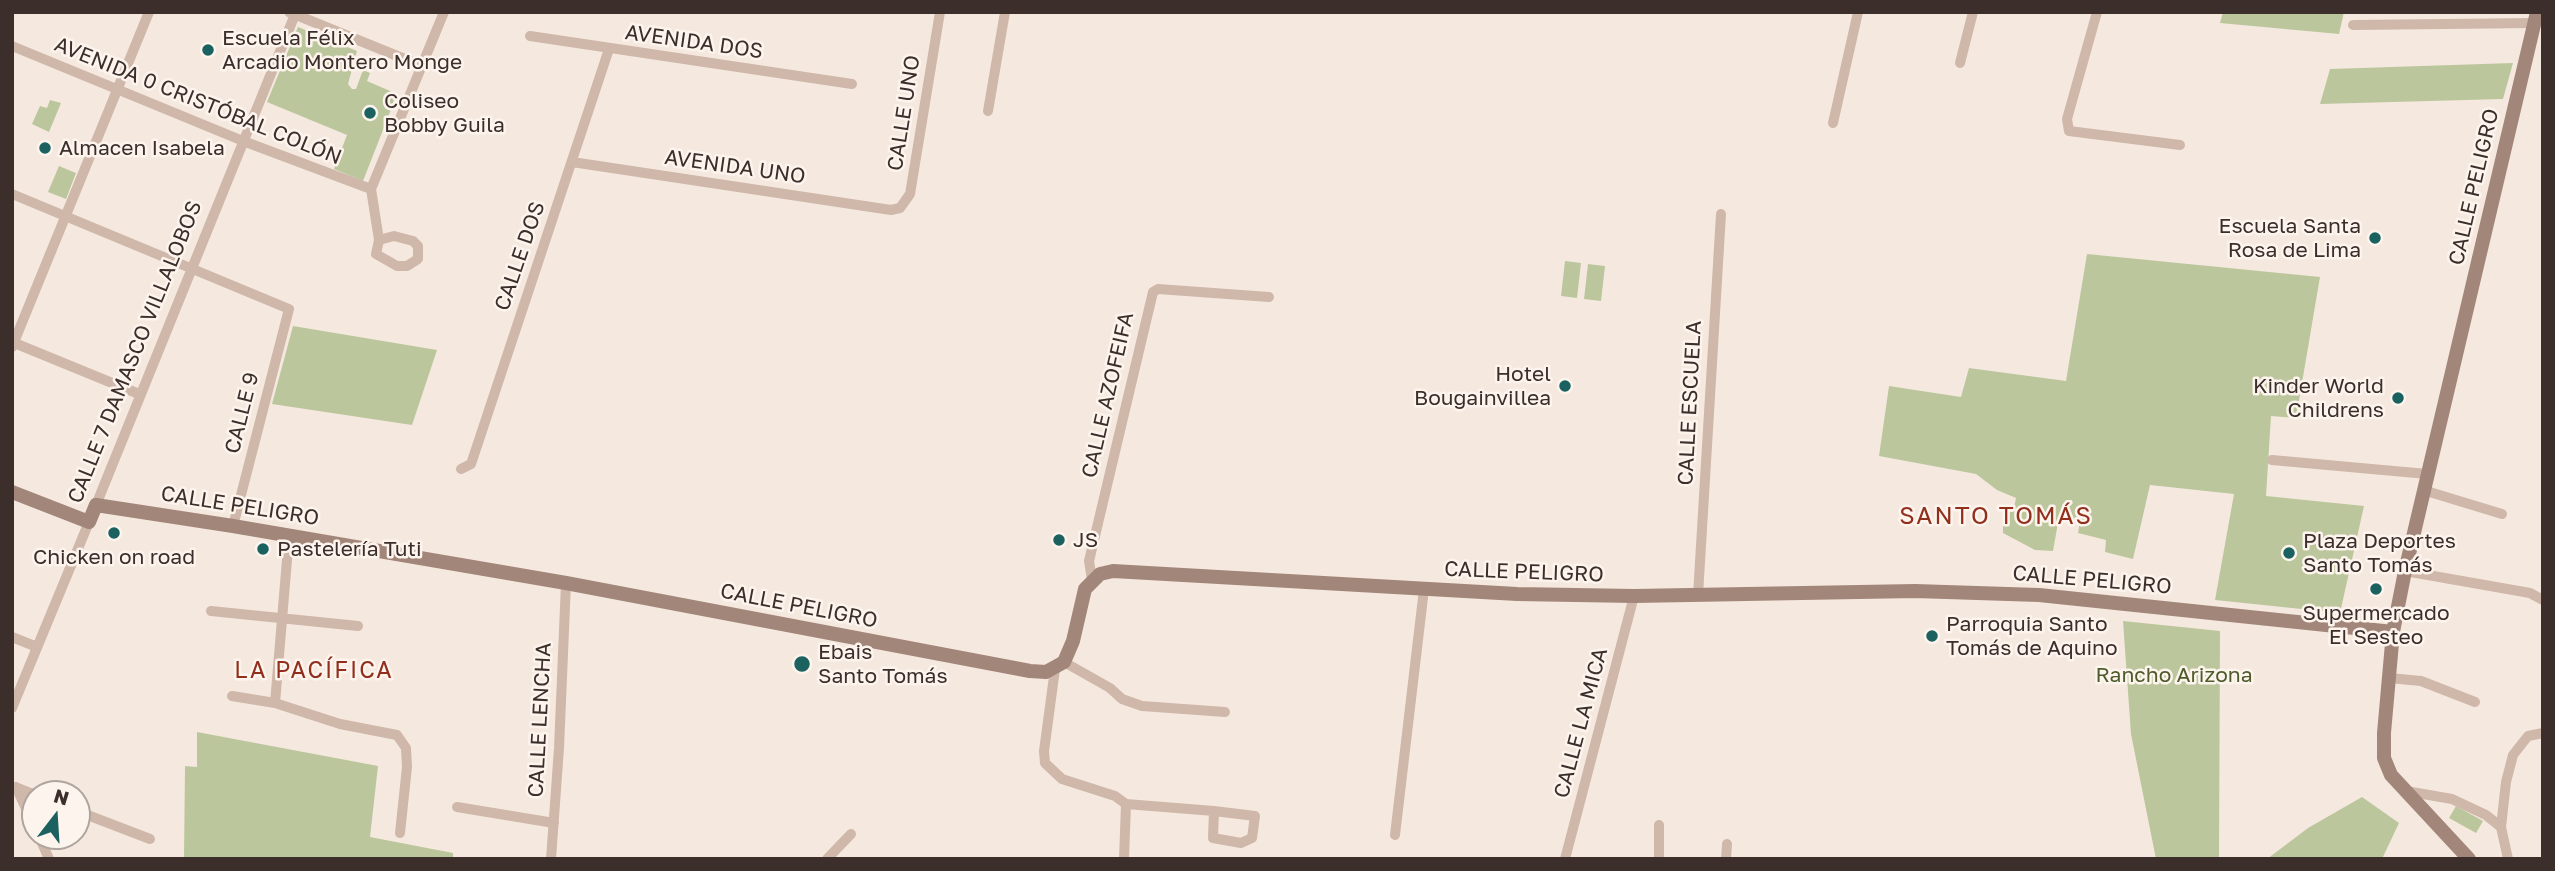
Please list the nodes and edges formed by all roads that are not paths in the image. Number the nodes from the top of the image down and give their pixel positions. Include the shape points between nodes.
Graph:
1 (149, 12) edge
2 (444, 12) edge
3 (940, 12) edge
4 (1005, 12) edge
5 (1858, 12) edge
6 (1973, 12) edge
7 (2097, 12) edge
8 (294, 13) edge
9 (2536, 18) edge
10 (2353, 25) dead end
11 (530, 36) dead end
12 (12, 46) edge
13 (609, 49) junction
14 (1960, 63) dead end
15 (422, 66) junction
16 (852, 84) dead end
17 (116, 90) junction
18 (988, 111) dead end
19 (1833, 122) dead end
20 (243, 141) junction
21 (2180, 145) dead end
22 (572, 162) junction
23 (371, 189) junction
24 (12, 194) edge
25 (891, 209) joint
26 (1721, 214) dead end
27 (65, 216) junction
28 (379, 240) dead end
29 (192, 269) junction
30 (1269, 297) dead end
31 (13, 344) edge
32 (139, 394) junction
33 (2272, 460) dead end
34 (461, 470) dead end
35 (2427, 474) junction
36 (2423, 490) junction
37 (12, 492) edge
38 (96, 505) junction
39 (2502, 514) dead end
40 (89, 522) junction
41 (233, 526) junction
42 (289, 536) junction
43 (2405, 571) junction
44 (1092, 580) junction
45 (566, 583) junction
46 (1424, 589) junction
47 (2530, 593) junction
48 (1698, 594) junction
49 (2543, 594) edge
50 (1634, 596) junction
51 (2543, 600) edge
52 (211, 611) dead end
53 (284, 617) junction
54 (358, 625) dead end
55 (2393, 632) junction
56 (12, 637) edge
57 (37, 647) junction
58 (1060, 666) junction
59 (2389, 678) junction
60 (232, 696) dead end
61 (2475, 702) dead end
62 (275, 703) junction
63 (12, 708) edge
64 (1226, 712) dead end
65 (2543, 733) edge
66 (2406, 791) junction
67 (1126, 804) junction
68 (457, 807) dead end
69 (1214, 811) dead end
70 (91, 816) edge
71 (554, 823) junction
72 (1660, 825) dead end
73 (2501, 827) junction
74 (400, 833) dead end
75 (851, 834) dead end
76 (1395, 835) dead end
77 (150, 839) dead end
78 (1727, 844) dead end
79 (551, 859) edge
80 (827, 859) edge
81 (1124, 859) edge
82 (1565, 859) edge
83 (1659, 859) edge
84 (1726, 859) edge
85 (2469, 859) edge
86 (2508, 859) edge

1 - 17 street
2 - 15 street
3 - 25 street, CALLE UNO via 910,194 900,208
4 - 18 street
5 - 19 street
6 - 14 street
7 - 21 street via 2067,118 2069,131
8 - 15 street
8 - 20 street, CALLE 7 DAMASCO VILLALOBOS
9 - 10 street
9 - 35 main road, CALLE PELIGRO
11 - 13 street, AVENIDA DOS
12 - 17 street, AVENIDA 0 CRISTÓBAL COLÓN
13 - 16 street, AVENIDA DOS
13 - 22 street, CALLE DOS
15 - 23 street
17 - 20 street, AVENIDA 0 CRISTÓBAL COLÓN
17 - 27 street
20 - 23 street, AVENIDA 0 CRISTÓBAL COLÓN
20 - 29 street, CALLE 7 DAMASCO VILLALOBOS
22 - 25 street, AVENIDA UNO
22 - 34 street, CALLE DOS via 471,464
23 - 28 street
24 - 27 street
26 - 48 street, CALLE ESCUELA
27 - 29 street
27 - 31 street
29 - 32 street, CALLE 7 DAMASCO VILLALOBOS
29 - 41 street, CALLE 9 via 289,309
30 - 44 street, CALLE AZOFEIFA via 1153,292 1089,561
31 - 32 street
32 - 38 street, CALLE 7 DAMASCO VILLALOBOS
33 - 35 street
35 - 36 main road, CALLE PELIGRO
36 - 39 street
36 - 43 main road, CALLE PELIGRO
37 - 40 main road
38 - 40 main road, CALLE 7 DAMASCO VILLALOBOS
38 - 41 main road, CALLE PELIGRO
40 - 57 street, CALLE 7 DAMASCO VILLALOBOS
41 - 42 main road, CALLE PELIGRO
42 - 45 main road, CALLE PELIGRO
42 - 53 street
43 - 47 street
43 - 55 main road, CALLE PELIGRO
44 - 46 main road, CALLE PELIGRO via 1100,574 1128,571
44 - 58 main road
45 - 58 main road, CALLE PELIGRO via 1030,671
45 - 71 street, CALLE LENCHA
46 - 50 main road, CALLE PELIGRO
46 - 76 street
47 - 49 street
47 - 51 street
48 - 50 main road, CALLE PELIGRO
48 - 55 main road, CALLE PELIGRO via 1915,591 2039,595
50 - 82 street, CALLE LA MICA
52 - 53 street
53 - 54 street
53 - 62 street
55 - 59 main road
56 - 57 street
57 - 63 street, CALLE 7 DAMASCO VILLALOBOS
58 - 64 street via 1142,706
58 - 67 street via 1045,763 1062,779
59 - 61 street via 2421,681
59 - 66 main road via 2384,758 2391,775
60 - 62 street
62 - 74 street via 340,724 397,734 406,748 407,767
65 - 73 street via 2528,736 2513,755
66 - 73 street via 2452,799
66 - 85 main road
67 - 69 street
67 - 81 street
68 - 71 street
70 - 77 street
71 - 79 street, CALLE LENCHA
72 - 83 street
73 - 86 street
75 - 80 street
78 - 84 street

